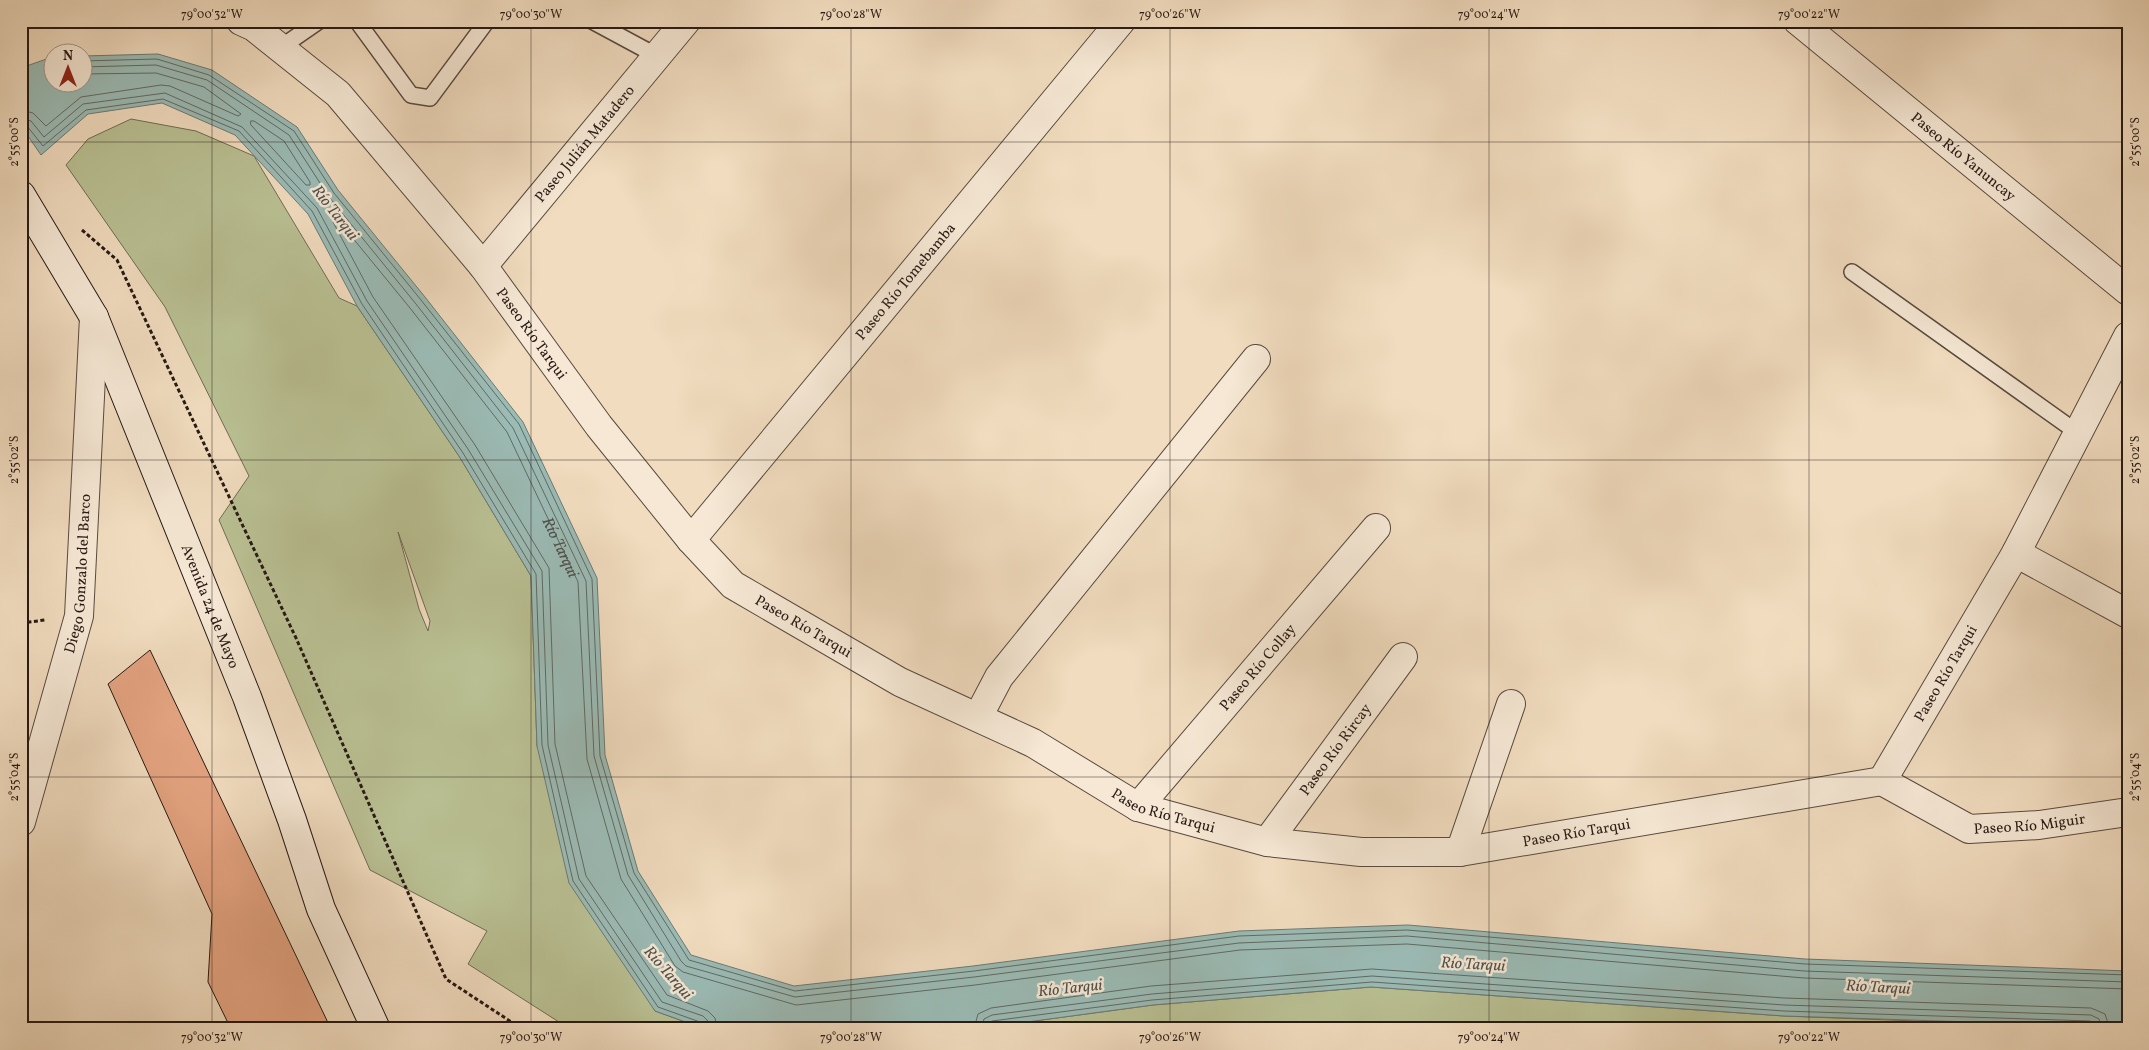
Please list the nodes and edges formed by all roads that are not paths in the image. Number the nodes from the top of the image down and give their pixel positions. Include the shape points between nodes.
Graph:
1 (242, 21) edge
2 (319, 21) edge
3 (357, 21) edge
4 (487, 21) edge
5 (592, 21) edge
6 (686, 21) edge
7 (1121, 21) edge
8 (1805, 23) edge
9 (280, 48) junction
10 (657, 56) junction
11 (21, 195) edge
12 (482, 266) junction
13 (1852, 272) dead end
14 (2128, 291) edge
15 (94, 317) junction
16 (2128, 336) edge
17 (1256, 360) dead end
18 (2078, 433) junction
19 (1376, 528) dead end
20 (691, 540) junction
21 (2016, 553) junction
22 (2128, 614) edge
23 (1403, 657) dead end
24 (1510, 704) dead end
25 (978, 717) junction
26 (1882, 781) junction
27 (1138, 807) junction
28 (2128, 812) edge
29 (21, 822) edge
30 (1267, 842) junction
31 (1460, 852) junction
32 (376, 1029) edge

1 - 9 street, Paseo Río Tarqui
2 - 9 lane
3 - 4 lane via 411,95 430,98
5 - 10 lane
6 - 10 street, Paseo Julián Matadero
7 - 20 street, Paseo Río Tomebamba
8 - 14 street, Paseo Río Yanuncay
9 - 12 street, Paseo Río Tarqui via 338,94
10 - 12 street, Paseo Julián Matadero
11 - 15 street, Avenida 24 de Mayo
12 - 20 street, Paseo Río Tarqui via 599,426
13 - 18 lane
15 - 29 street, Diego Gonzalo del Barco via 79,616
15 - 32 street, Avenida 24 de Mayo via 247,697 321,909
16 - 18 street, Paseo Río Tarqui
17 - 25 street via 999,677
18 - 21 street, Paseo Río Tarqui
19 - 27 street, Paseo Río Collay
20 - 25 street, Paseo Río Tarqui via 733,585 900,682
21 - 22 street
21 - 26 street, Paseo Río Tarqui
23 - 30 street, Paseo Río Rircay
24 - 31 street
25 - 27 street, Paseo Río Tarqui via 1033,743
26 - 28 street, Paseo Río Miguir via 1969,829 2039,825
26 - 31 street, Paseo Río Tarqui
27 - 30 street, Paseo Río Tarqui
30 - 31 street, Paseo Río Tarqui via 1361,852

